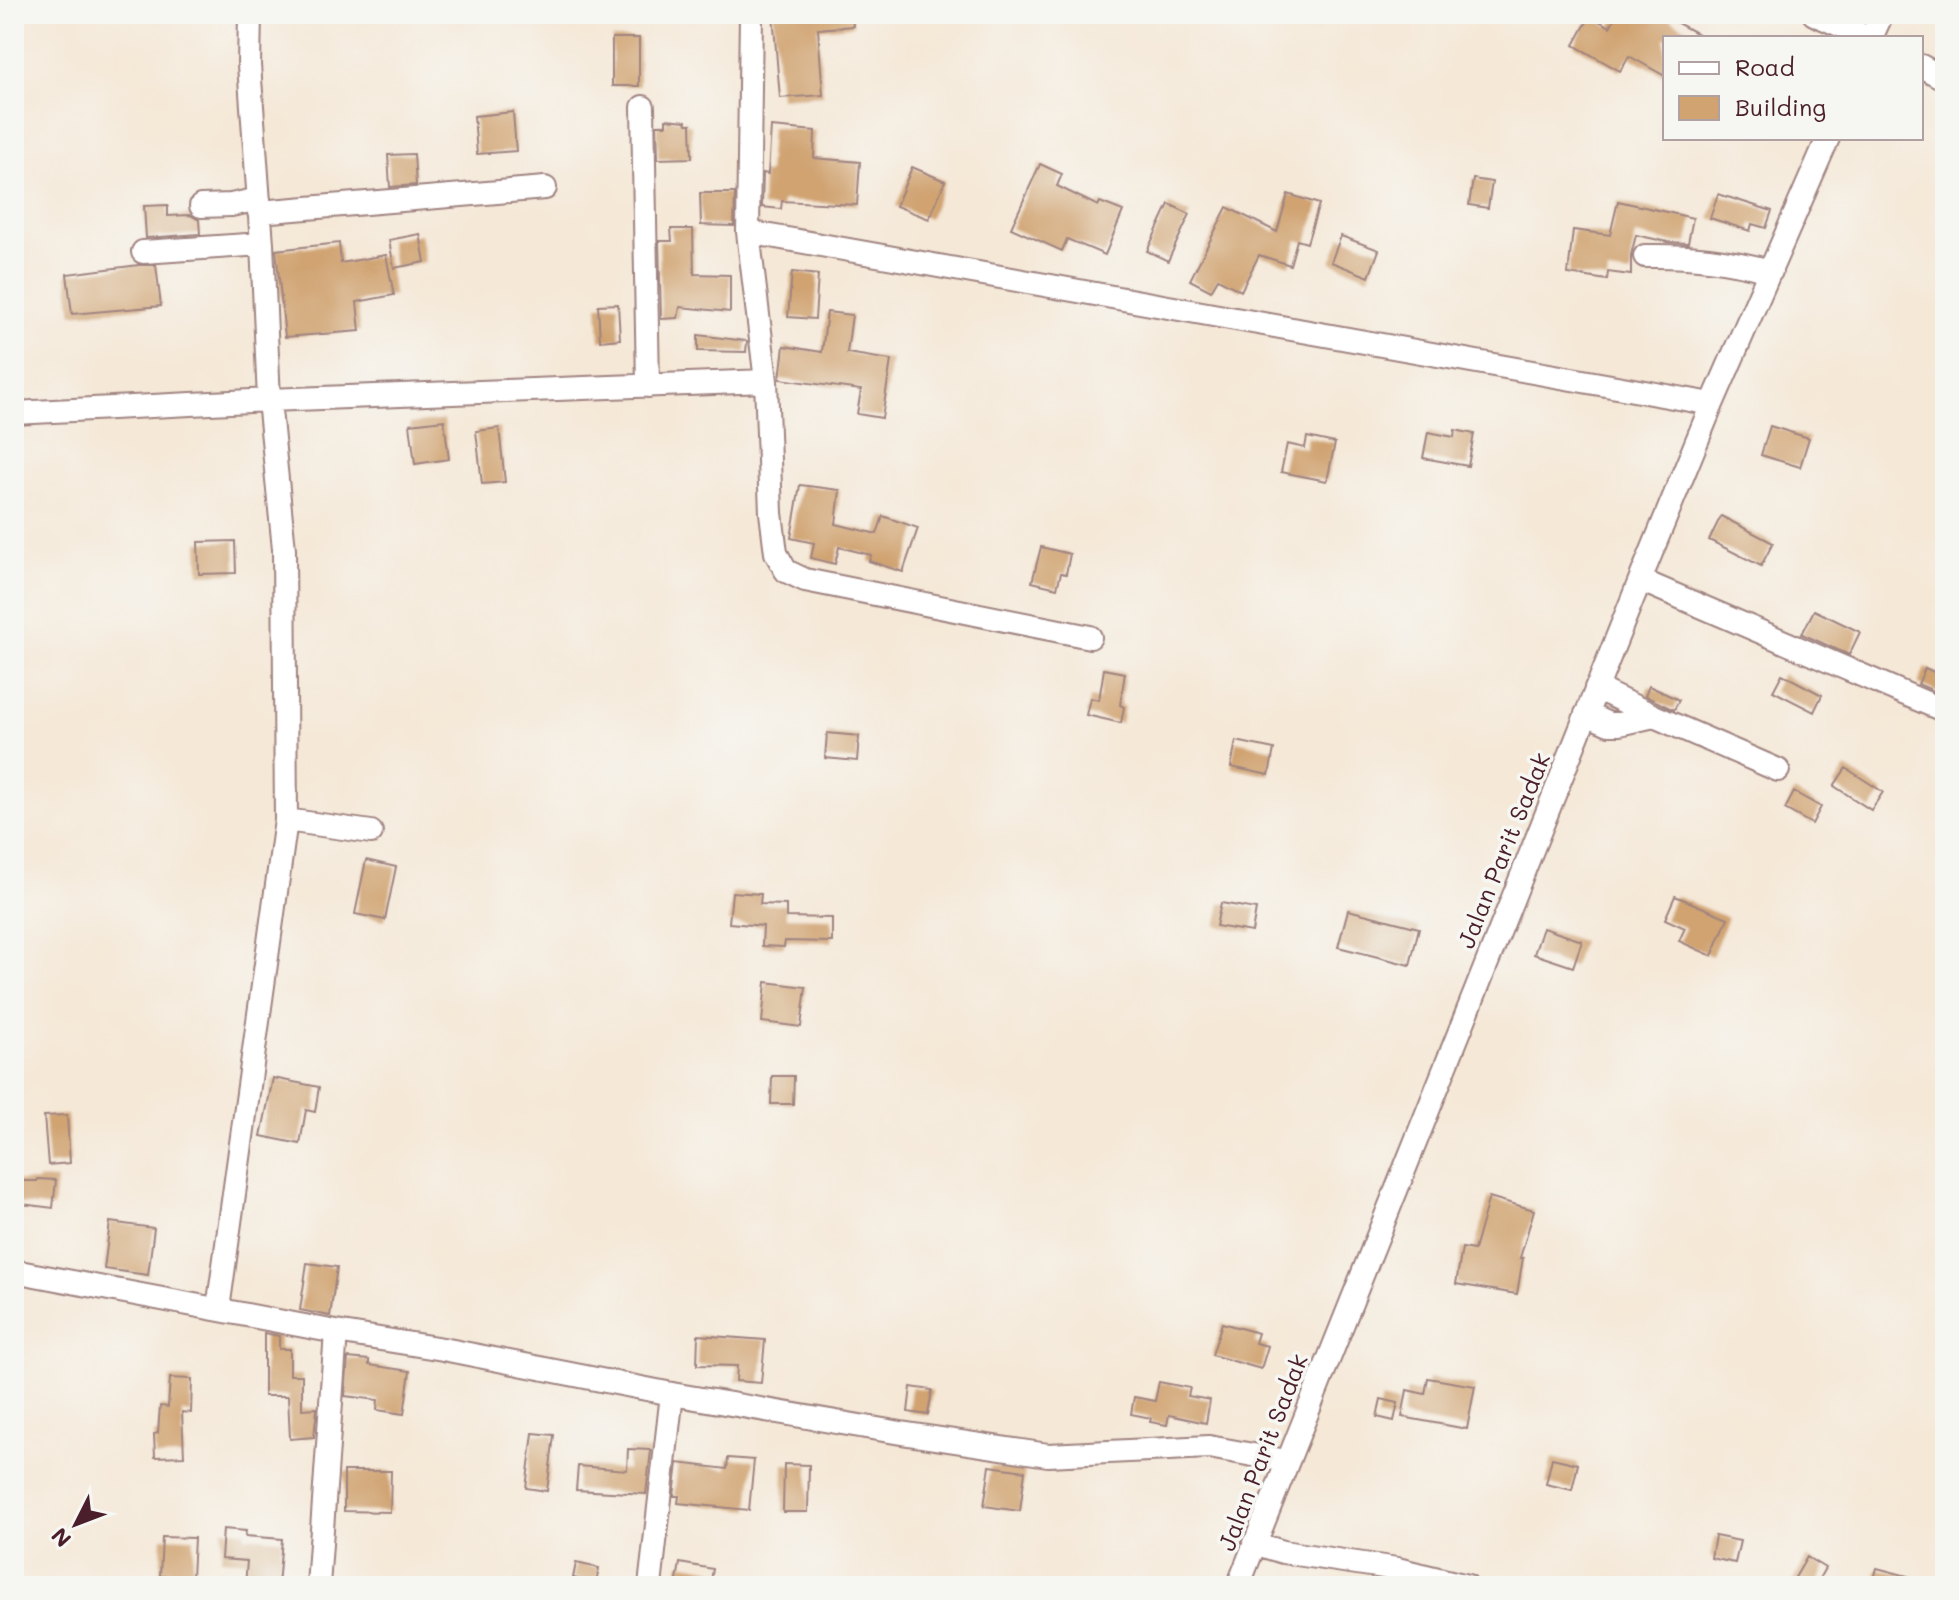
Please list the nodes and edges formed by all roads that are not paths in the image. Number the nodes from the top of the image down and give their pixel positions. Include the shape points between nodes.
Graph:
1 (250, 14) edge
2 (751, 14) edge
3 (1814, 14) edge
4 (1882, 14) edge
5 (1865, 36) edge
6 (1871, 36) edge
7 (1923, 67) edge
8 (1945, 79) edge
9 (643, 107) dead end
10 (1827, 140) edge
11 (545, 188) dead end
12 (201, 206) dead end
13 (259, 206) junction
14 (748, 232) junction
15 (262, 244) junction
16 (143, 252) dead end
17 (1645, 256) dead end
18 (1771, 271) junction
19 (766, 381) junction
20 (648, 386) junction
21 (269, 400) junction
22 (1712, 404) junction
23 (14, 413) edge
24 (1640, 580) junction
25 (1090, 637) dead end
26 (1596, 688) junction
27 (1945, 711) edge
28 (1586, 714) junction
29 (1654, 716) junction
30 (1778, 770) dead end
31 (286, 820) junction
32 (371, 832) dead end
33 (14, 1271) edge
34 (218, 1309) junction
35 (336, 1332) junction
36 (672, 1394) junction
37 (1286, 1461) junction
38 (1268, 1548) junction
39 (318, 1586) edge
40 (650, 1586) edge
41 (1238, 1586) edge
42 (1467, 1586) edge

1 - 13 street
2 - 14 street
3 - 5 street
4 - 6 street
7 - 8 street
9 - 20 street
10 - 18 street, Jalan Parit Sadak
11 - 13 street
12 - 13 street
13 - 15 street
14 - 19 street
14 - 22 street
15 - 16 street
15 - 21 street
17 - 18 street via 1722,259
18 - 22 street, Jalan Parit Sadak
19 - 20 street
19 - 25 street via 771,513 776,553 786,571 805,580
20 - 21 street
21 - 23 street
21 - 31 street via 284,549
22 - 24 street, Jalan Parit Sadak
24 - 26 street, Jalan Parit Sadak
24 - 27 street
26 - 28 street, Jalan Parit Sadak
26 - 29 street
28 - 29 street via 1609,724
28 - 37 street, Jalan Parit Sadak
29 - 30 street
31 - 32 street
31 - 34 street
33 - 34 street
34 - 35 street
35 - 36 street
35 - 39 street
36 - 37 street via 1048,1455 1209,1447
36 - 40 street
37 - 38 street, Jalan Parit Sadak
38 - 41 street, Jalan Parit Sadak
38 - 42 street

